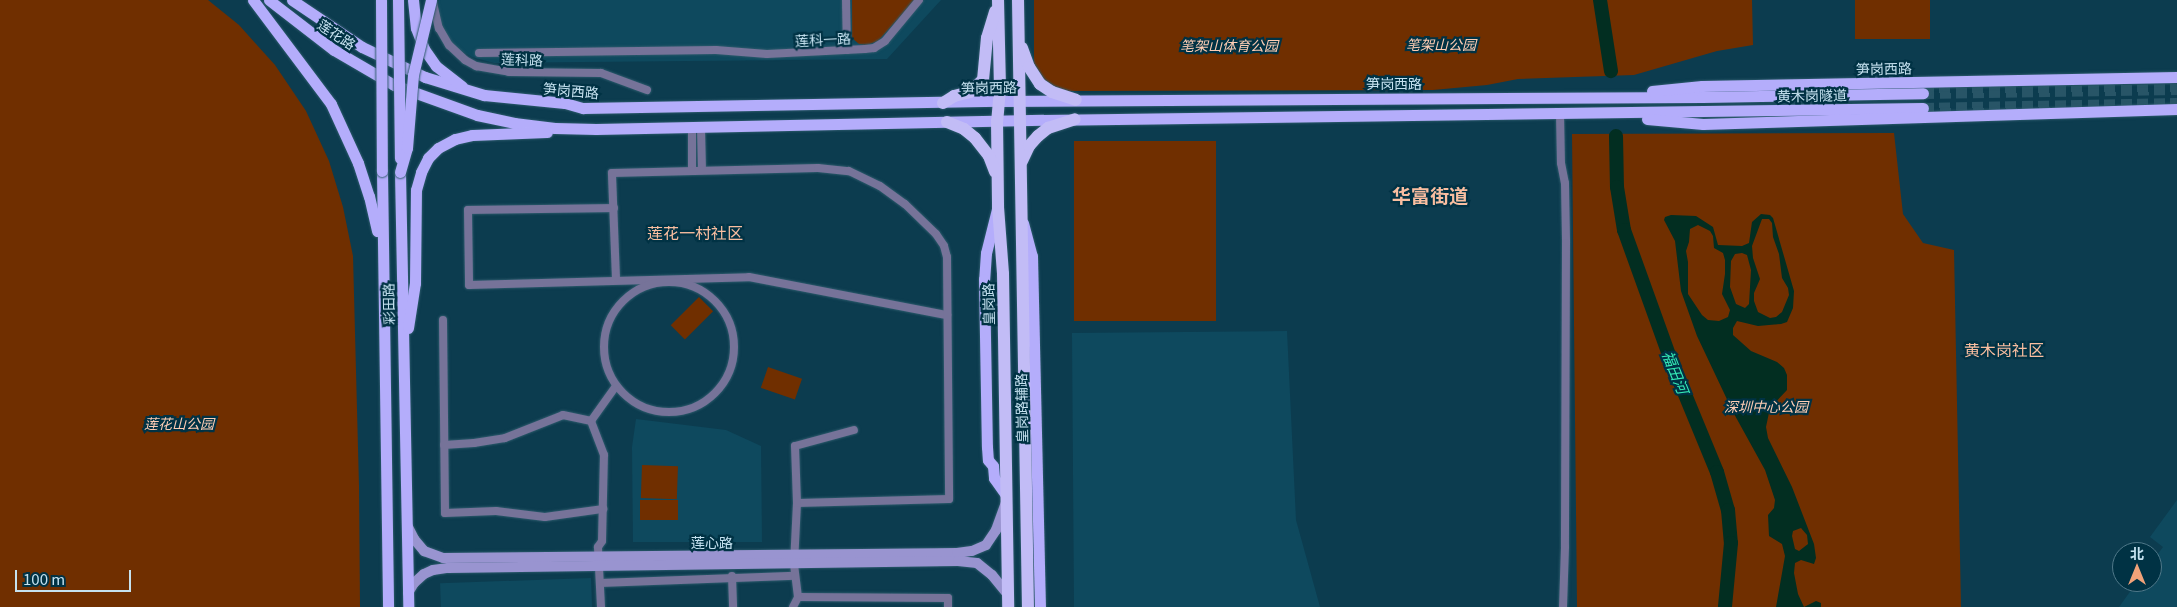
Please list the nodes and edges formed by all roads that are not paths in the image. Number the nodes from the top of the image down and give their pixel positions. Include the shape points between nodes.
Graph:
1 (253, 0) edge
2 (268, 0) edge
3 (292, 0) edge
4 (381, 0) edge
5 (398, 0) edge
6 (413, 0) edge
7 (432, 0) edge
8 (846, 0) edge
9 (919, 0) edge
10 (1018, 0) edge
11 (998, 2) edge
12 (1018, 36) junction
13 (847, 50) junction
14 (479, 53) dead end
15 (393, 62) joint
16 (2177, 77) edge
17 (647, 90) dead end
18 (1923, 93) tunnel mouth
19 (484, 95) junction
20 (1702, 97) joint
21 (1539, 98) junction
22 (1593, 98) junction
23 (1076, 100) junction
24 (999, 101) junction
25 (1020, 101) junction
26 (944, 102) junction
27 (1923, 108) tunnel mouth
28 (2177, 110) edge
29 (1593, 113) junction
30 (1539, 114) junction
31 (1560, 114) junction
32 (1075, 119) junction
33 (1020, 120) junction
34 (997, 121) junction
35 (947, 122) junction
36 (696, 127) junction
37 (596, 129) junction
38 (1020, 166) junction
39 (692, 170) junction
40 (702, 170) junction
41 (400, 172) junction
42 (998, 179) junction
43 (998, 207) junction
44 (614, 208) junction
45 (1021, 210) junction
46 (383, 264) junction
47 (616, 279) junction
48 (947, 315) junction
49 (443, 320) dead end
50 (404, 352) junction
51 (616, 386) junction
52 (591, 421) junction
53 (854, 430) dead end
54 (444, 445) junction
55 (1006, 498) junction
56 (797, 503) junction
57 (603, 509) junction
58 (407, 524) junction
59 (794, 560) junction
60 (598, 561) junction
61 (732, 576) junction
62 (795, 576) junction
63 (600, 583) junction
64 (408, 593) junction
65 (798, 597) junction
66 (1008, 603) edge
67 (388, 607) edge
68 (408, 607) edge
69 (600, 607) edge
70 (733, 607) edge
71 (793, 607) edge
72 (948, 607) edge
73 (1028, 607) edge
74 (1040, 607) edge
75 (1563, 607) edge

1 - 46 main road via 318,85 341,124 369,196
2 - 37 main road, 莲花路 via 334,50 394,85 495,119 556,128
3 - 15 main road, 莲花路 via 362,47
4 - 46 main road, 彩田路, bridge
5 - 41 main road, 彩田路, bridge
6 - 19 main road via 418,38 436,66 461,85
7 - 17 street, 莲科路 via 439,28 449,45 464,60 476,66 509,72 601,73
7 - 41 main road, bridge via 413,75 407,148
8 - 13 street
9 - 13 street, 莲科一路 via 882,44 874,48
10 - 12 highway
11 - 24 highway, 皇岗路
11 - 26 highway via 987,38 983,80 970,92
12 - 23 highway via 1026,61 1040,84
12 - 25 highway
13 - 14 street, 莲科一路 via 768,54 708,50
15 - 19 main road, 笋岗西路 via 440,82
16 - 22 main road, 笋岗西路 via 1702,86
18 - 20 main road, 黄木岗隧道
19 - 26 main road, 笋岗西路 via 564,103 582,108
20 - 22 main road, 笋岗西路
21 - 22 main road, 笋岗西路
21 - 23 main road, 笋岗西路
21 - 30 main road
23 - 25 main road, 笋岗西路
24 - 25 main road, 笋岗西路
24 - 26 main road, 笋岗西路
24 - 34 highway, 皇岗路
25 - 33 highway
27 - 29 main road, 黄木岗隧道
28 - 29 main road via 1703,124
29 - 31 main road
30 - 31 main road
30 - 32 main road
31 - 75 street via 1566,243
32 - 33 main road
32 - 38 highway via 1048,128 1038,136 1029,146
33 - 34 main road
33 - 38 highway
34 - 35 main road
34 - 42 highway, 皇岗路
35 - 36 main road
35 - 42 highway via 964,129 977,140 989,156
36 - 37 main road
36 - 39 street
36 - 40 street
37 - 50 main road via 472,135 454,139 428,158 416,190 414,294
38 - 45 highway
39 - 40 street
39 - 44 street via 612,172
40 - 48 street via 834,169 849,171 880,186 905,204 944,246 947,257
41 - 50 main road, 彩田路
42 - 43 highway, 皇岗路
43 - 55 highway, 皇岗路 via 1003,274
43 - 55 main road via 986,253 984,279 987,447 994,478
44 - 47 street
44 - 47 street via 468,210 470,285
45 - 73 highway
45 - 74 main road, 皇岗路辅路 via 1032,256
46 - 67 main road, 彩田路
47 - 48 street via 749,277
48 - 56 street via 948,499
49 - 54 street
50 - 58 main road, 彩田路
51 - 51 street via 632,401 652,410 674,412 696,407 715,394 728,378 734,357 734,336 727,316 714,299 696,287 682,283 654,283 634,292 618,306 607,324 606,367
51 - 52 street
52 - 54 street via 563,415 505,438
52 - 57 street via 604,455
53 - 56 street via 795,446
54 - 57 street via 445,513 496,511 545,517
55 - 59 main road, 莲心路 via 992,538 986,545 972,551
55 - 66 highway, 皇岗路
56 - 59 street
57 - 60 street
58 - 60 main road, 莲心路 via 421,548 439,558
58 - 64 main road, 彩田路
59 - 60 main road, 莲心路
59 - 62 street
59 - 66 main road, 莲心路 via 977,563 987,570
60 - 63 street
60 - 64 main road, 莲心路 via 438,569 421,576
61 - 62 street
61 - 63 street
61 - 70 street
62 - 65 street
63 - 69 street
64 - 68 main road, 彩田路
65 - 71 street
65 - 72 street via 948,598

